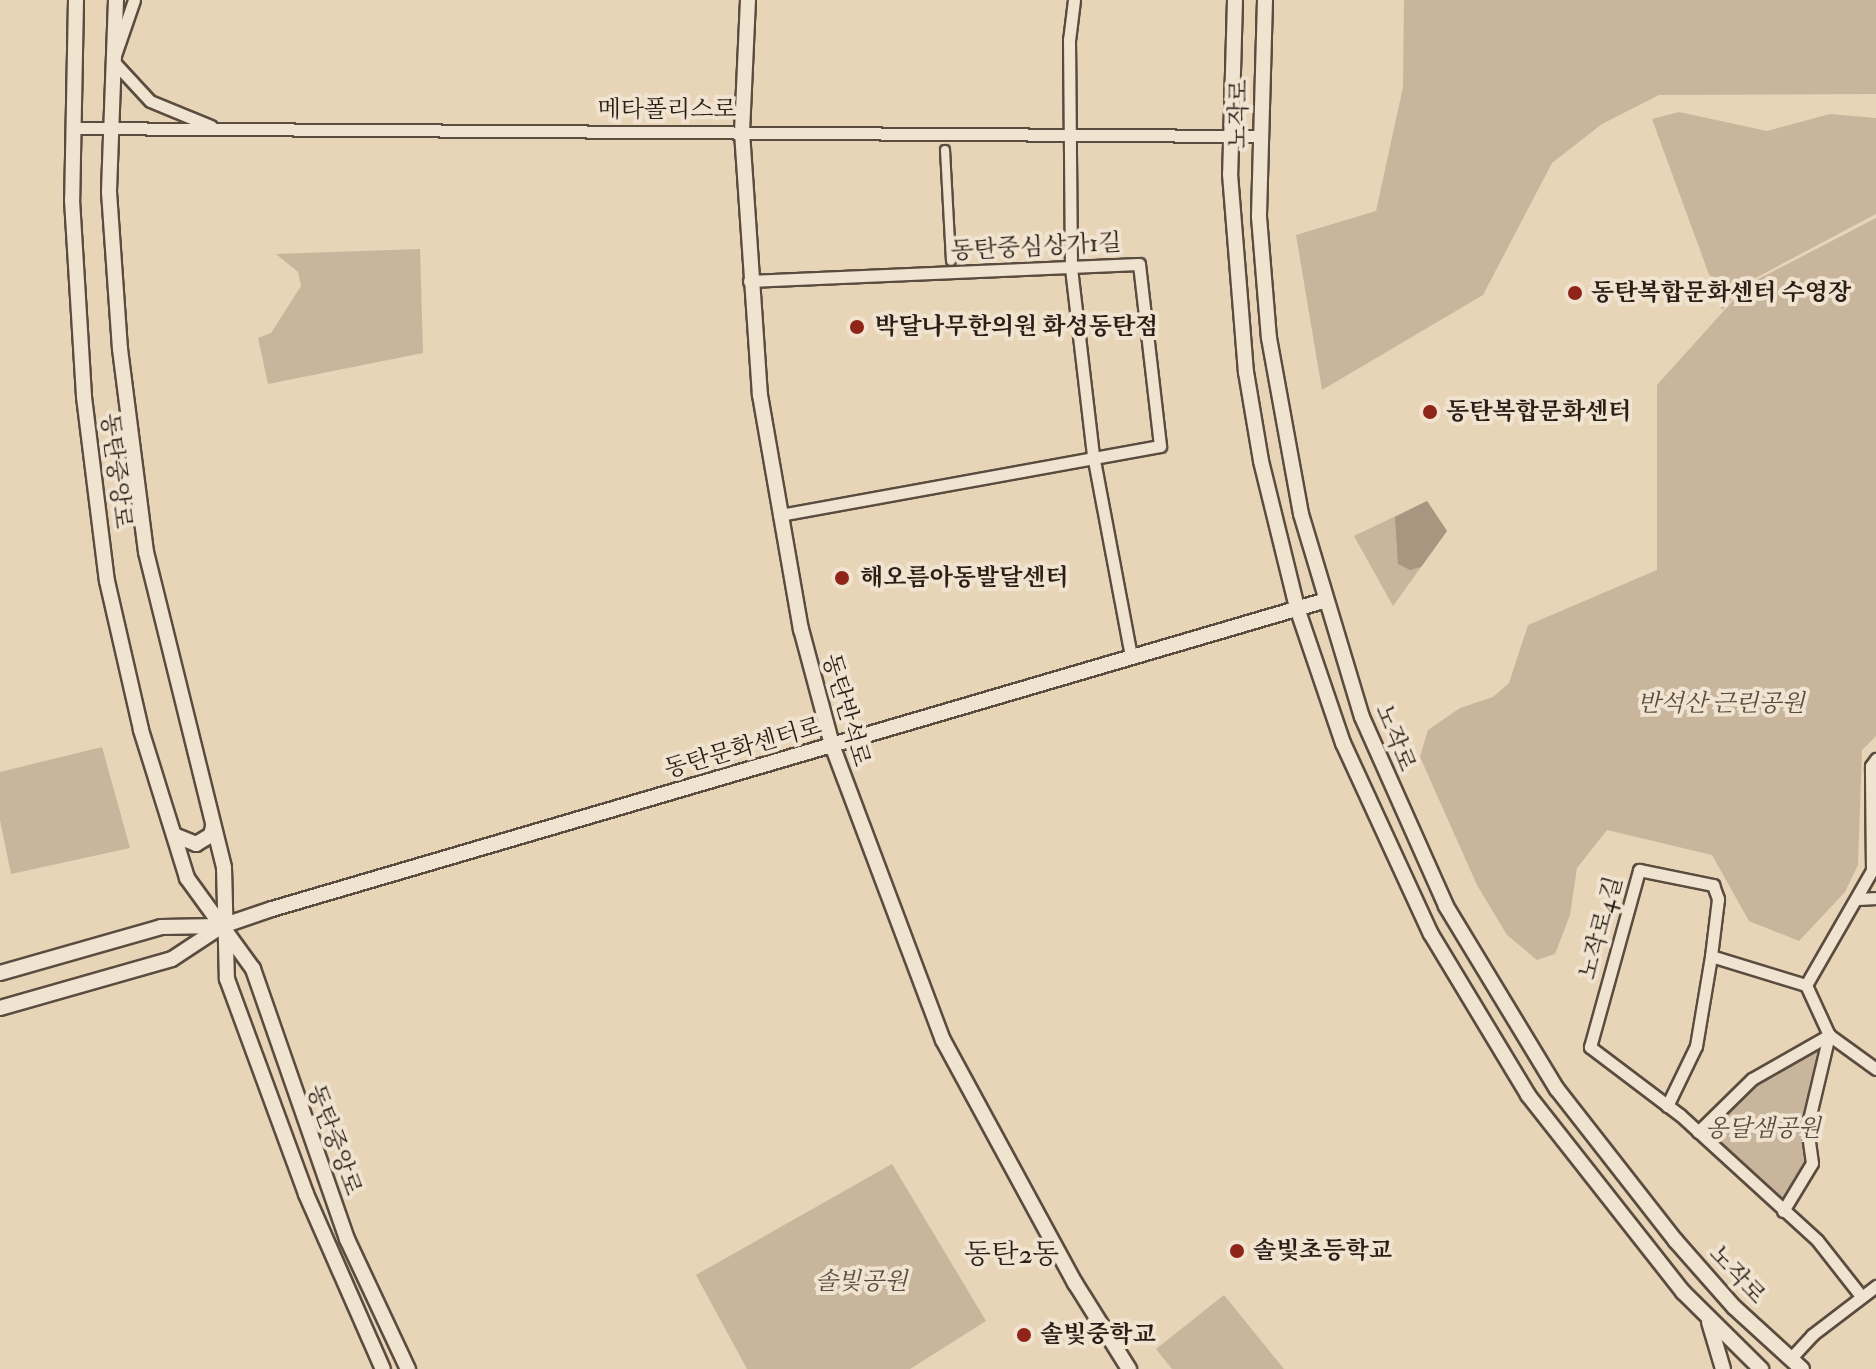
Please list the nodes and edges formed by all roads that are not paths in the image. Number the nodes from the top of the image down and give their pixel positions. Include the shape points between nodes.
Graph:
1 (76, 0) edge
2 (116, 0) edge
3 (134, 0) edge
4 (748, 0) edge
5 (1074, 0) edge
6 (1235, 0) edge
7 (1265, 0) edge
8 (113, 61) junction
9 (72, 128) junction
10 (110, 128) junction
11 (219, 129) junction
12 (742, 132) junction
13 (1069, 135) junction
14 (1230, 136) junction
15 (1261, 136) junction
16 (945, 150) dead end
17 (1232, 217) junction
18 (1259, 217) junction
19 (951, 261) dead end
20 (1071, 268) junction
21 (749, 281) junction
22 (1093, 455) junction
23 (1301, 514) junction
24 (779, 515) junction
25 (1275, 520) junction
26 (1323, 601) junction
27 (1297, 608) junction
28 (1131, 657) junction
29 (1350, 686) junction
30 (1325, 694) junction
31 (832, 745) junction
32 (1876, 759) edge
33 (213, 826) junction
34 (174, 835) junction
35 (1876, 898) edge
36 (1859, 899) junction
37 (222, 926) junction
38 (1711, 956) junction
39 (0, 973) edge
40 (1806, 985) junction
41 (0, 1008) edge
42 (1829, 1035) junction
43 (1876, 1069) edge
44 (1667, 1106) junction
45 (1698, 1132) junction
46 (1783, 1211) junction
47 (1876, 1286) edge
48 (1861, 1296) junction
49 (1730, 1303) junction
50 (1708, 1318) junction
51 (1791, 1366) edge
52 (383, 1369) edge
53 (408, 1369) edge
54 (1129, 1369) edge
55 (1723, 1369) edge
56 (1761, 1369) edge

1 - 9 street, 동탄중앙로
2 - 8 street, 동탄중앙로
3 - 8 street, 동탄중앙로
4 - 12 street, 동탄반석로
5 - 13 street
6 - 14 street, 노작로
7 - 15 street, 노작로
8 - 10 street, 동탄중앙로
8 - 11 street via 150,101
9 - 10 street, 메타폴리스로
9 - 34 street, 동탄중앙로 via 83,382 107,581 141,730
10 - 11 street, 메타폴리스로
10 - 33 street, 동탄중앙로 via 114,285 137,494 163,632
11 - 12 street, 메타폴리스로
12 - 13 street, 메타폴리스로
12 - 21 street, 동탄반석로
13 - 14 street, 메타폴리스로
13 - 20 street
14 - 15 street, 메타폴리스로
14 - 17 street, 노작로
15 - 18 street, 노작로
16 - 19 street
17 - 18 street via 1246,209
17 - 25 street, 노작로 via 1246,372
18 - 23 street, 노작로 via 1269,338
20 - 21 street, 동탄중심상가1길
20 - 22 street
20 - 22 street, 동탄중심상가1길 via 1139,264 1160,446
21 - 24 street, 동탄반석로
22 - 24 street, 동탄중심상가1길
22 - 28 street
23 - 25 street via 1291,524
23 - 26 street, 노작로
24 - 31 street, 동탄반석로
25 - 27 street, 노작로
26 - 27 street, 동탄문화센터로
26 - 29 street, 노작로
27 - 28 street, 동탄문화센터로
27 - 30 street, 노작로
28 - 31 street, 동탄문화센터로
29 - 30 street via 1335,681
29 - 49 street, 노작로 via 1423,862 1501,1004 1602,1151
30 - 50 street, 노작로 via 1382,836 1486,1029 1573,1158
31 - 37 street, 동탄문화센터로
31 - 54 street, 동탄반석로 via 943,1040 1075,1283
32 - 36 street via 1871,766 1872,870
33 - 34 street via 211,835 196,844
33 - 37 street, 동탄중앙로 via 224,868
34 - 37 street, 동탄중앙로 via 187,878
35 - 36 street
36 - 40 street
37 - 39 street, 동탄문화센터로 via 161,927
37 - 41 street, 동탄문화센터로 via 172,959
37 - 52 street, 동탄중앙로 via 227,979 285,1141
37 - 53 street, 동탄중앙로 via 253,969 347,1239
38 - 40 street
38 - 44 street, 노작로4길 via 1696,1046
38 - 44 street, 노작로4길 via 1718,899 1713,885 1639,870 1590,1047
40 - 42 street
42 - 43 street
42 - 45 street via 1752,1079
42 - 46 street via 1807,1128 1812,1163
44 - 45 street, 노작로4길
45 - 46 street, 노작로4길
46 - 48 street, 노작로4길 via 1817,1240
47 - 48 street
48 - 51 street
49 - 50 street via 1727,1318
49 - 51 street, 노작로
50 - 55 street
50 - 56 street, 노작로

